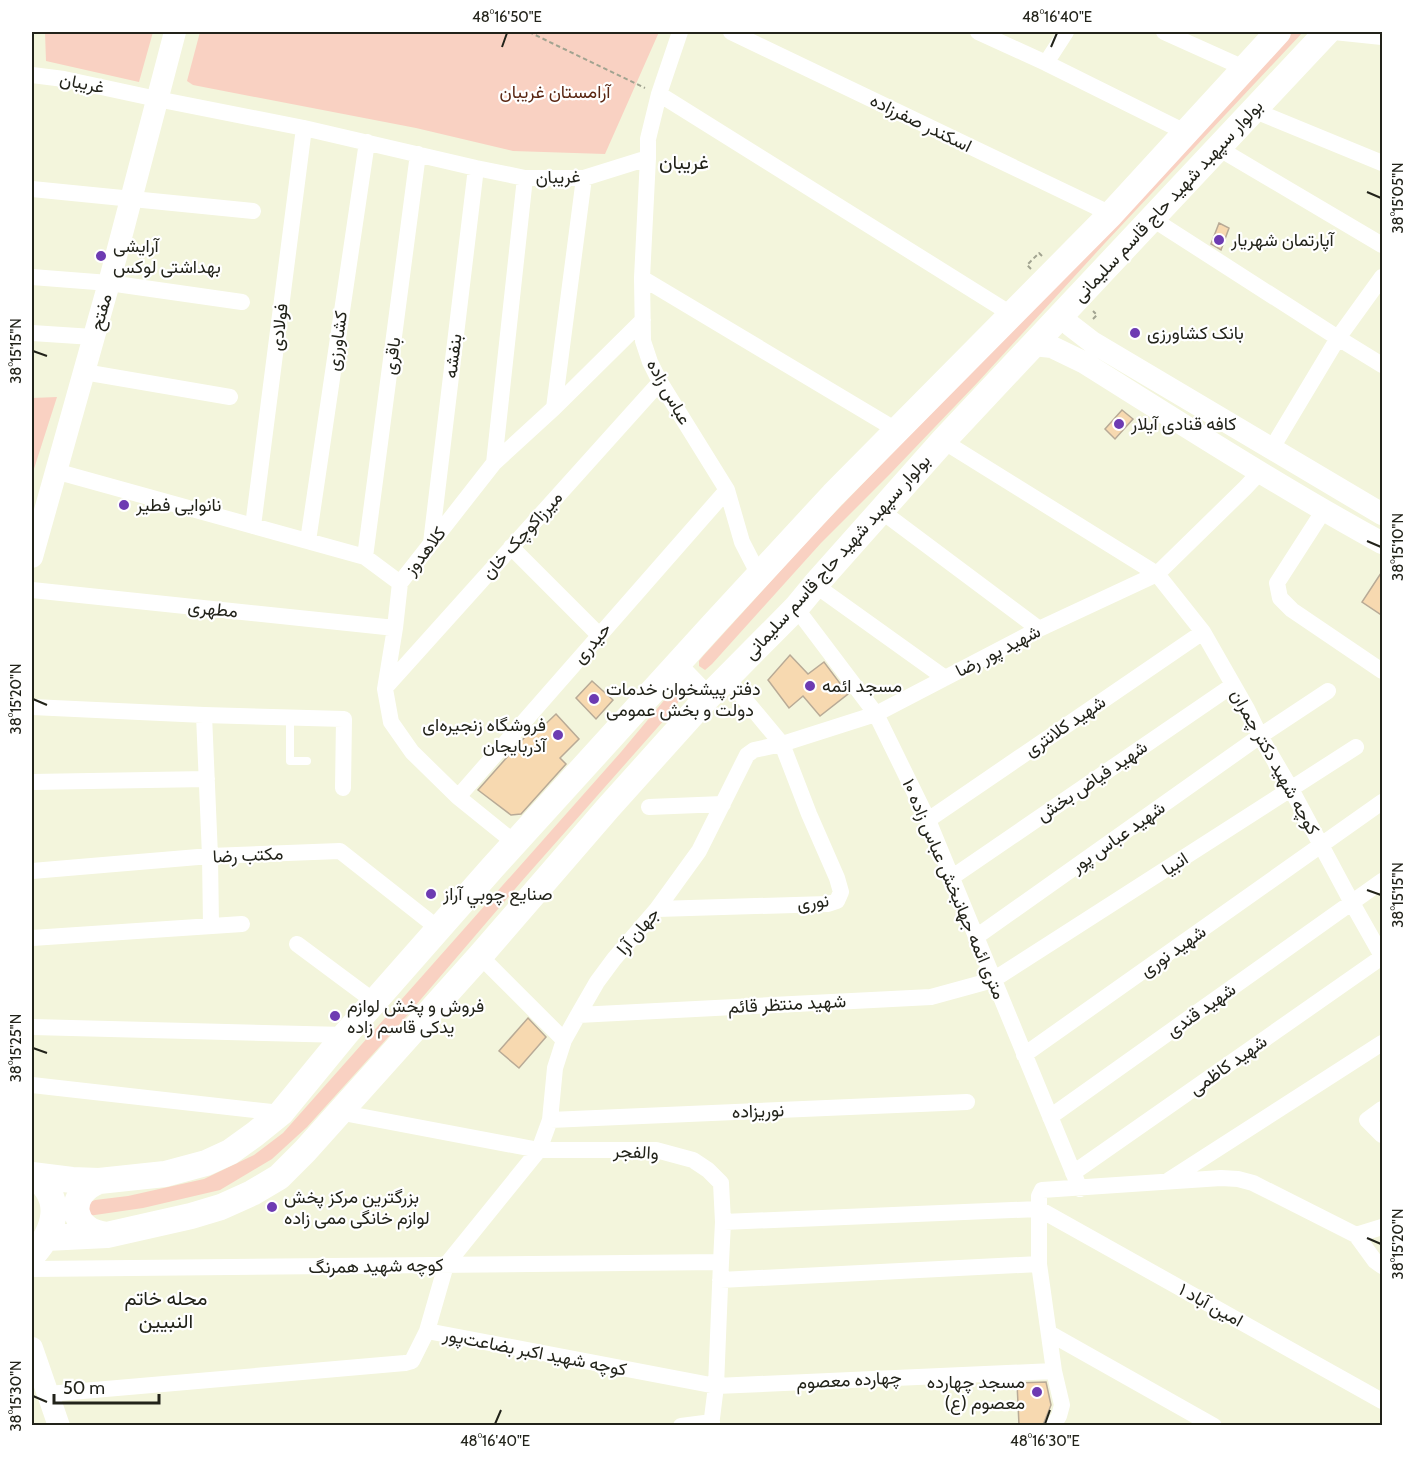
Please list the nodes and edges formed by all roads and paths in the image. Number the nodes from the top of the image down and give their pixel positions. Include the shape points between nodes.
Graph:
1 (175, 32) edge
2 (529, 32) edge
3 (680, 32) edge
4 (731, 32) edge
5 (978, 32) edge
6 (1066, 32) edge
7 (1164, 32) edge
8 (1278, 32) edge
9 (1327, 32) edge
10 (1334, 32) edge
11 (1383, 36) edge
12 (1046, 63) junction
13 (1244, 68) junction
14 (32, 75) edge
15 (659, 94) junction
16 (157, 99) junction
17 (1253, 110) junction
18 (304, 128) junction
19 (1185, 132) junction
20 (367, 142) junction
21 (1218, 148) junction
22 (418, 154) junction
23 (648, 158) junction
24 (1383, 163) edge
25 (476, 168) junction
26 (525, 178) junction
27 (584, 178) junction
28 (32, 189) edge
29 (130, 198) junction
30 (253, 211) dead end
31 (1111, 214) junction
32 (1151, 218) junction
33 (1383, 245) edge
34 (1039, 253) dead end
35 (1027, 265) dead end
36 (32, 277) edge
37 (1383, 277) edge
38 (642, 278) junction
39 (109, 283) junction
40 (242, 302) dead end
41 (1061, 313) junction
42 (1011, 314) junction
43 (643, 320) junction
44 (32, 333) edge
45 (93, 337) junction
46 (1338, 338) junction
47 (1033, 345) junction
48 (1088, 352) junction
49 (1383, 365) edge
50 (84, 372) junction
51 (660, 382) junction
52 (230, 397) dead end
53 (554, 408) junction
54 (898, 431) junction
55 (943, 441) junction
56 (1272, 448) junction
57 (494, 463) junction
58 (55, 471) junction
59 (1260, 472) junction
60 (727, 490) junction
61 (880, 510) junction
62 (1324, 510) junction
63 (1383, 514) edge
64 (253, 526) junction
65 (308, 541) junction
66 (1383, 543) edge
67 (431, 544) junction
68 (511, 547) junction
69 (32, 557) edge
70 (365, 557) junction
71 (1157, 574) junction
72 (759, 575) junction
73 (400, 583) junction
74 (814, 585) junction
75 (32, 590) edge
76 (796, 608) junction
77 (395, 628) junction
78 (1039, 629) junction
79 (1203, 632) junction
80 (599, 635) junction
81 (675, 667) junction
82 (1383, 670) edge
83 (727, 678) junction
84 (945, 678) junction
85 (1233, 685) junction
86 (385, 688) junction
87 (1328, 691) dead end
88 (706, 699) junction
89 (32, 707) edge
90 (876, 714) junction
91 (204, 715) junction
92 (290, 718) junction
93 (1260, 736) junction
94 (782, 744) junction
95 (1356, 747) dead end
96 (308, 761) dead end
97 (207, 779) junction
98 (32, 782) edge
99 (344, 788) dead end
100 (1291, 789) junction
101 (458, 797) junction
102 (1383, 802) edge
103 (723, 804) junction
104 (649, 807) dead end
105 (928, 820) junction
106 (515, 843) junction
107 (1321, 846) junction
108 (210, 856) junction
109 (32, 871) edge
110 (951, 878) junction
111 (1383, 881) edge
112 (1352, 903) junction
113 (657, 909) junction
114 (242, 924) dead end
115 (211, 926) junction
116 (439, 929) junction
117 (976, 937) junction
118 (32, 938) edge
119 (297, 944) dead end
120 (480, 956) junction
121 (1383, 956) edge
122 (993, 980) junction
123 (375, 1002) junction
124 (578, 1015) junction
125 (32, 1028) edge
126 (345, 1035) junction
127 (564, 1040) junction
128 (1383, 1043) edge
129 (1024, 1055) junction
130 (32, 1085) edge
131 (967, 1102) dead end
132 (1383, 1109) edge
133 (338, 1112) junction
134 (280, 1113) junction
135 (1050, 1117) junction
136 (550, 1120) junction
137 (1383, 1135) edge
138 (539, 1150) junction
139 (32, 1175) edge
140 (99, 1181) junction
141 (1077, 1181) junction
142 (1166, 1182) junction
143 (1039, 1209) junction
144 (723, 1222) junction
145 (1383, 1227) edge
146 (107, 1235) junction
147 (1356, 1235) junction
148 (39, 1247) edge
149 (721, 1262) junction
150 (1039, 1264) junction
151 (446, 1265) junction
152 (1383, 1266) edge
153 (32, 1269) edge
154 (720, 1280) junction
155 (427, 1331) junction
156 (1049, 1334) junction
157 (32, 1348) edge
158 (1054, 1371) junction
159 (716, 1386) junction
160 (48, 1394) junction
161 (1383, 1401) edge
162 (711, 1424) edge
163 (59, 1425) edge
164 (681, 1425) edge
165 (1053, 1425) edge
166 (1214, 1425) edge

1 - 16 main road, مفتح
2 - 15 path
3 - 15 street
4 - 31 street, اسکندر صفرزاده
5 - 12 street
6 - 12 street
7 - 13 street
8 - 13 main road, بولوار سپهبد شهید حاج قاسم سلیمانی
9 - 17 main road, بولوار سپهبد شهید حاج قاسم سلیمانی
10 - 11 street
12 - 19 street
13 - 19 main road, بولوار سپهبد شهید حاج قاسم سلیمانی
14 - 16 street, غریبان
15 - 23 street via 648,139
15 - 42 street
16 - 18 street, غریبان
16 - 29 main road, مفتح
17 - 21 main road, بولوار سپهبد شهید حاج قاسم سلیمانی
17 - 24 street
18 - 20 street, غریبان
18 - 64 street, فولادی
19 - 31 main road, بولوار سپهبد شهید حاج قاسم سلیمانی
20 - 22 street, غریبان
20 - 65 street, کشاورزی
21 - 32 main road, بولوار سپهبد شهید حاج قاسم سلیمانی
21 - 33 street
22 - 25 street, غریبان
22 - 70 street, باقری
23 - 27 street, غریبان
23 - 38 street, عباس زاده
25 - 26 street, غریبان
25 - 67 street, بنفشه
26 - 27 street, غریبان
26 - 57 street
27 - 53 street
28 - 29 street
29 - 30 street
29 - 39 main road, مفتح
31 - 42 main road, بولوار سپهبد شهید حاج قاسم سلیمانی
32 - 41 main road, بولوار سپهبد شهید حاج قاسم سلیمانی
32 - 46 street
34 - 35 path
36 - 39 street
37 - 46 street
38 - 43 street, عباس زاده
38 - 54 street
39 - 40 street
39 - 45 main road, مفتح
41 - 47 main road, بولوار سپهبد شهید حاج قاسم سلیمانی
41 - 48 main road
42 - 54 main road, بولوار سپهبد شهید حاج قاسم سلیمانی
43 - 51 street, عباس زاده via 643,341
43 - 53 street, کلاهدوز
44 - 45 street
45 - 50 main road, مفتح
46 - 49 street
46 - 56 street
47 - 48 main road
47 - 55 main road, بولوار سپهبد شهید حاج قاسم سلیمانی
48 - 56 main road
48 - 59 main road
50 - 52 street
50 - 58 main road, مفتح
51 - 60 street, عباس زاده
51 - 68 street, میرزاکوچک خان
53 - 57 street, کلاهدوز
54 - 72 main road, بولوار سپهبد شهید حاج قاسم سلیمانی
55 - 61 main road, بولوار سپهبد شهید حاج قاسم سلیمانی
55 - 71 street, کوچه شهید دکتر چمران
56 - 59 main road
56 - 63 main road
57 - 67 street, کلاهدوز
58 - 64 street
58 - 69 main road, مفتح
59 - 62 main road
59 - 71 street, شهید پور رضا
60 - 72 street, عباس زاده via 742,542
60 - 80 street, حیدری
61 - 74 main road, بولوار سپهبد شهید حاج قاسم سلیمانی
61 - 78 street
62 - 66 main road
62 - 82 street via 1277,583 1280,598
64 - 65 street
65 - 70 street
67 - 73 street, کلاهدوز
68 - 80 street
68 - 86 street, میرزاکوچک خان
70 - 73 street
71 - 78 street, شهید پور رضا
71 - 79 street, کوچه شهید دکتر چمران
72 - 81 main road, بولوار سپهبد شهید حاج قاسم سلیمانی
73 - 77 street, کلاهدوز
74 - 76 main road, بولوار سپهبد شهید حاج قاسم سلیمانی
74 - 84 street
75 - 77 street, مطهری
76 - 83 main road, بولوار سپهبد شهید حاج قاسم سلیمانی
76 - 90 street, ۱۰ متری ائمه جهانبخش عباس زاده
77 - 86 street, کلاهدوز
78 - 84 street, شهید پور رضا
79 - 85 street, کوچه شهید دکتر چمران
79 - 105 street, شهید کلانتری
80 - 101 street, حیدری
81 - 88 main road
81 - 106 main road, بولوار سپهبد شهید حاج قاسم سلیمانی
83 - 88 main road, بولوار سپهبد شهید حاج قاسم سلیمانی
83 - 94 street
84 - 90 street, شهید پور رضا
85 - 93 street, کوچه شهید دکتر چمران
85 - 110 street, شهید فیاض بخش
86 - 101 street, کلاهدوز via 391,722 412,752
87 - 93 street, شهید عباس پور
88 - 120 main road, بولوار سپهبد شهید حاج قاسم سلیمانی
89 - 91 street
90 - 94 street, شهید پور رضا
90 - 105 street, ۱۰ متری ائمه جهانبخش عباس زاده
91 - 92 street
91 - 97 street
92 - 96 lane via 290,761
92 - 99 street via 344,719
93 - 100 street, کوچه شهید دکتر چمران
93 - 117 street, شهید عباس پور
94 - 103 street, جهان آرا via 754,750 747,756
94 - 113 street, نوری via 837,878 841,892 837,901
95 - 100 street, انبیا
97 - 98 street
97 - 108 street
100 - 107 street, کوچه شهید دکتر چمران
100 - 122 street, انبیا
101 - 106 street, کلاهدوز
102 - 107 street
103 - 104 street
103 - 113 street, جهان آرا via 699,851
105 - 110 street, ۱۰ متری ائمه جهانبخش عباس زاده
106 - 116 main road, بولوار سپهبد شهید حاج قاسم سلیمانی
107 - 112 street, کوچه شهید دکتر چمران
107 - 129 street, شهید نوری
108 - 109 street, مکتب رضا
108 - 115 street
108 - 116 street, مکتب رضا via 340,851
110 - 117 street, ۱۰ متری ائمه جهانبخش عباس زاده
111 - 112 street, شهید قندی
112 - 121 street, کوچه شهید دکتر چمران
112 - 135 street, شهید قندی
113 - 124 street, جهان آرا via 614,959
114 - 115 street
115 - 118 street
116 - 123 main road, بولوار سپهبد شهید حاج قاسم سلیمانی
117 - 122 street, ۱۰ متری ائمه جهانبخش عباس زاده
119 - 123 street
120 - 127 street
120 - 133 main road, بولوار سپهبد شهید حاج قاسم سلیمانی
121 - 141 street, شهید کاظمی
122 - 124 street, شهید منتظر قائم via 931,997
122 - 129 street, ۱۰ متری ائمه جهانبخش عباس زاده
123 - 126 main road, بولوار سپهبد شهید حاج قاسم سلیمانی
124 - 127 street, جهان آرا
125 - 126 street
126 - 134 main road, بولوار سپهبد شهید حاج قاسم سلیمانی
127 - 136 street, جهان آرا via 555,1068
128 - 142 street
129 - 135 street, ۱۰ متری ائمه جهانبخش عباس زاده
130 - 134 street
131 - 136 street, نوریزاده
132 - 137 street via 1367,1120
133 - 138 street, والفجر
133 - 146 main road, بولوار سپهبد شهید حاج قاسم سلیمانی via 279,1177 252,1193 191,1216
134 - 140 main road, بولوار سپهبد شهید حاج قاسم سلیمانی via 230,1152 206,1163 165,1174
135 - 141 street, ۱۰ متری ائمه جهانبخش عباس زاده
136 - 138 street, جهان آرا
138 - 144 street, والفجر via 656,1150 693,1160 721,1183
138 - 151 street, جهان آرا
139 - 140 main road, بولوار سپهبد شهید حاج قاسم سلیمانی
139 - 148 main road via 50,1192 53,1203 54,1216
140 - 146 main road via 82,1192 77,1212 87,1229
141 - 142 street
141 - 143 street via 1042,1191
142 - 147 street via 1221,1178 1253,1183
143 - 144 street
143 - 150 street
143 - 161 street, ۱ امین آباد
144 - 149 street, والفجر
145 - 147 street
146 - 148 main road, بولوار سپهبد شهید حاج قاسم سلیمانی
147 - 152 street
149 - 151 street, کوچه شهید همرنگ
149 - 154 street, والفجر
150 - 154 street
150 - 156 street
151 - 153 street, کوچه شهید همرنگ
151 - 155 street
154 - 159 street, والفجر
155 - 159 street, کوچه شهید اکبر بضاعت‌پور
155 - 160 street, کوچه شهید اکبر بضاعت‌پور via 412,1361 405,1363
156 - 158 street
156 - 166 street
157 - 160 main road
158 - 159 street, چهارده معصوم
158 - 165 street via 1062,1405
159 - 162 street, والفجر
160 - 163 main road
162 - 164 street

